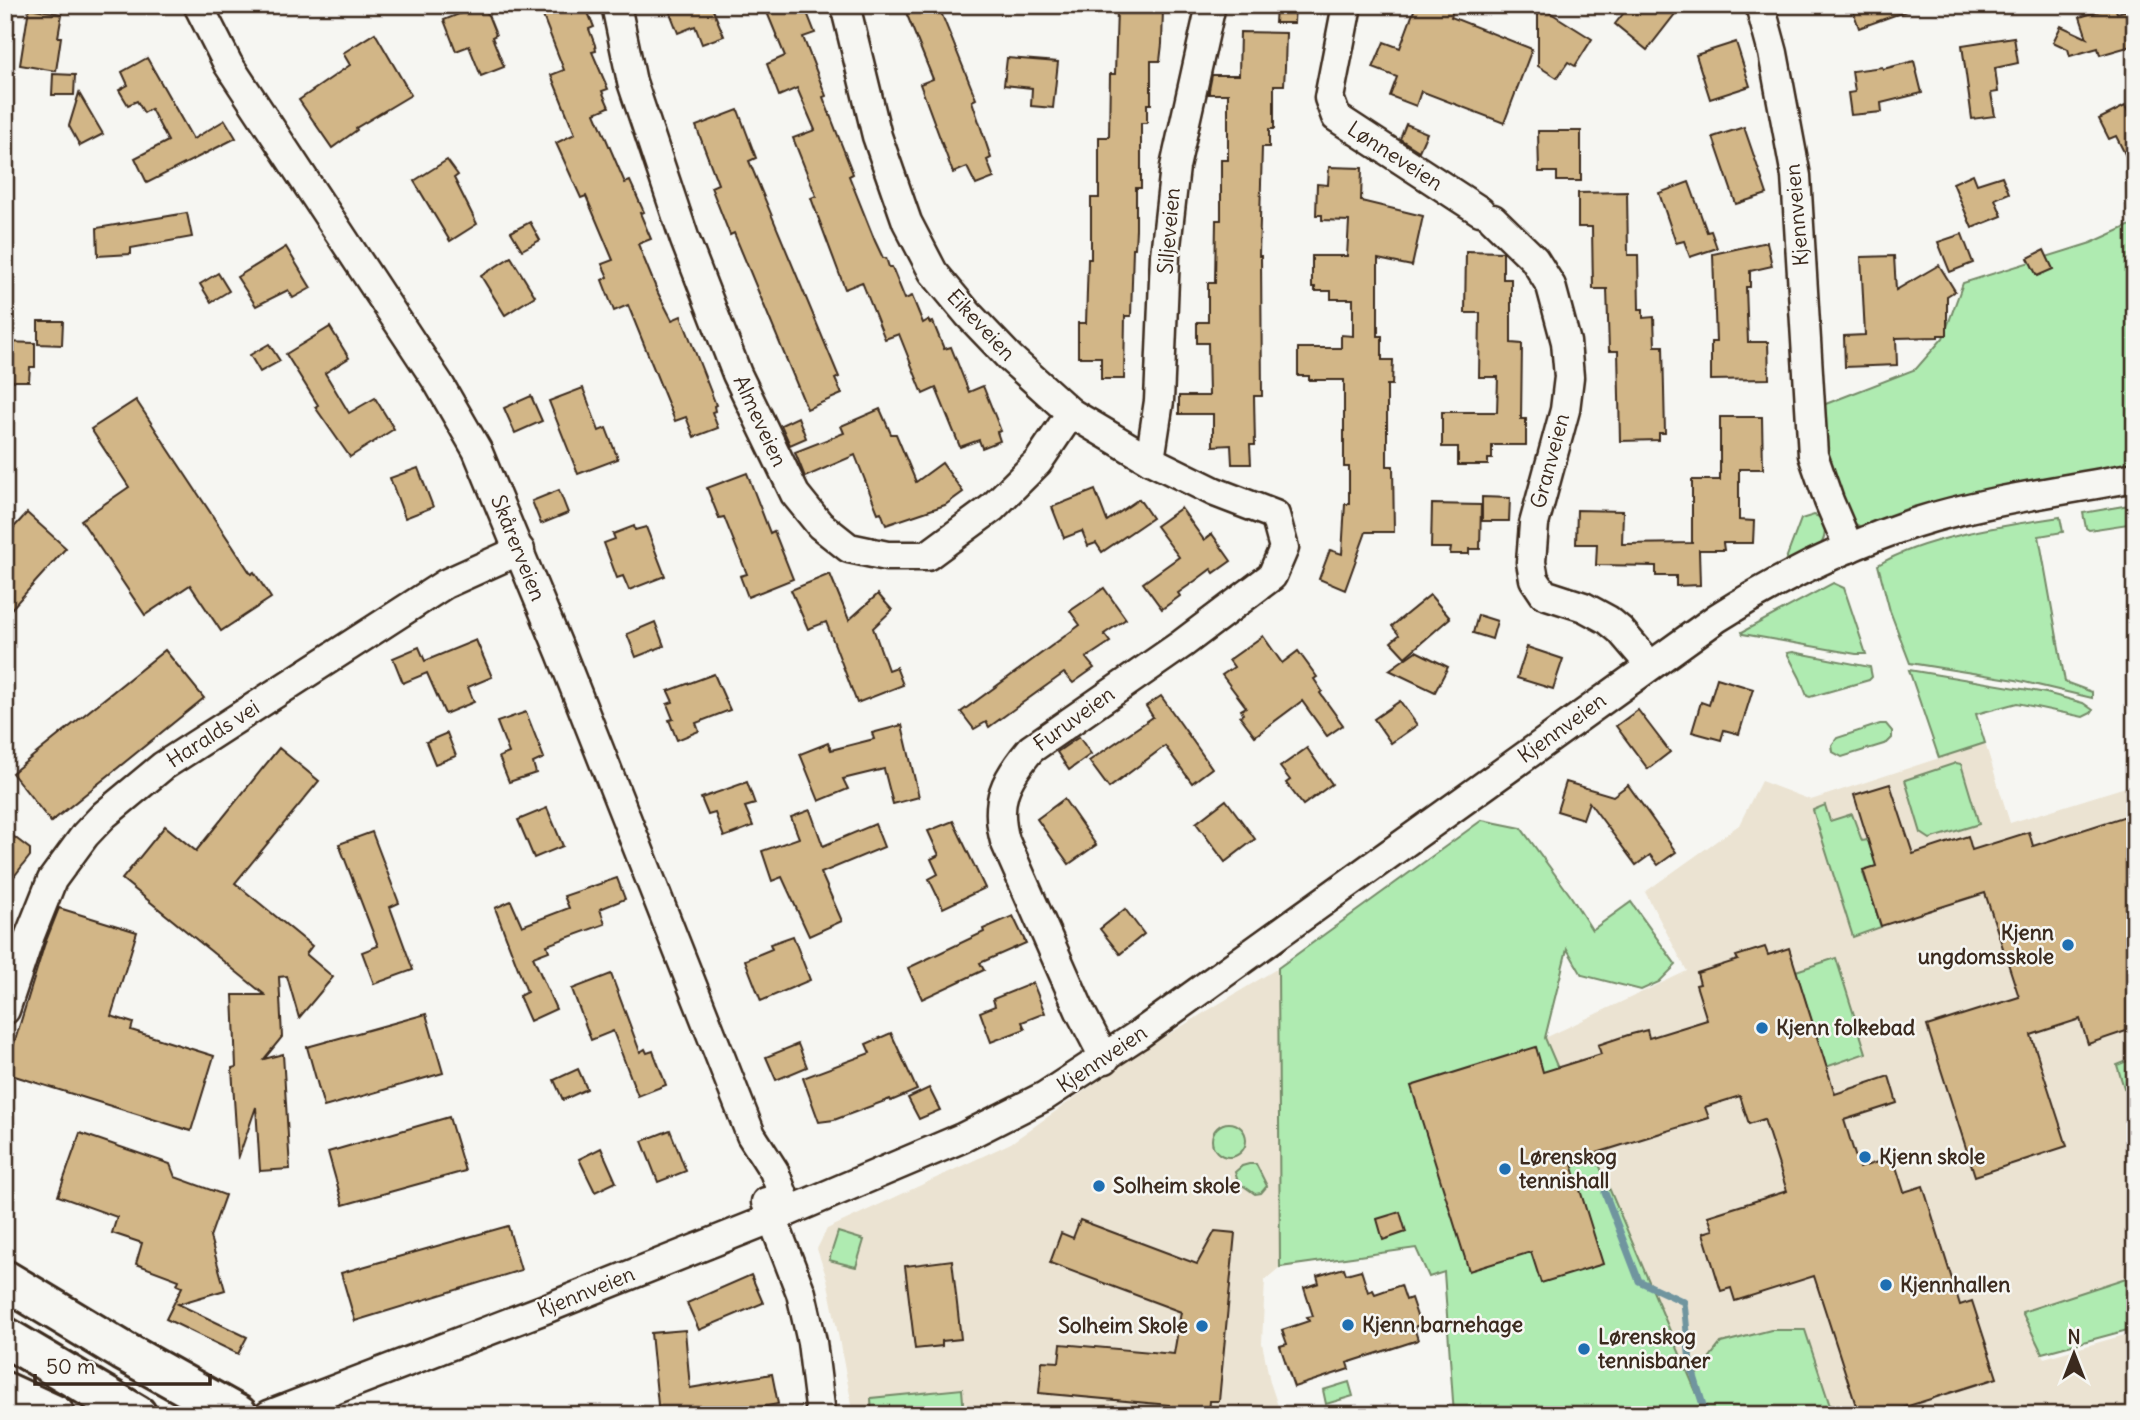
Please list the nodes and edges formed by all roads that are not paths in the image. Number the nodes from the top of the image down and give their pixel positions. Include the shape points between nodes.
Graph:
1 (198, 5) edge
2 (616, 5) edge
3 (845, 5) edge
4 (1211, 5) edge
5 (1347, 5) edge
6 (1760, 5) edge
7 (1486, 215) joint
8 (1071, 413) junction
9 (1150, 460) junction
10 (2135, 477) edge
11 (1275, 514) joint
12 (1849, 548) junction
13 (520, 550) junction
14 (1650, 665) junction
15 (5, 1010) edge
16 (1105, 1059) junction
17 (781, 1215) junction
18 (5, 1280) edge
19 (5, 1336) edge
20 (5, 1392) edge
21 (55, 1415) edge
22 (136, 1415) edge
23 (238, 1415) edge
24 (269, 1415) edge
25 (821, 1415) edge

1 - 13 street, Skårerveien via 247,94 452,405
2 - 8 street, Almeveien via 632,82 685,240 737,374 795,494 820,525 849,548 887,556 927,556 992,508 1038,462
3 - 8 street, Eikeveien via 877,136 907,222 933,272 1010,358
4 - 9 street, Siljeveien via 1175,167 1165,255 1159,401
5 - 7 street, Lønneveien via 1329,97 1336,117
6 - 12 street, Kjennveien via 1796,176 1813,455
7 - 14 street, Granveien via 1534,259 1551,286 1566,342 1569,377 1534,524 1534,579 1545,594 1608,620
8 - 9 street, Eikeveien
9 - 11 street, Eikeveien via 1215,492
10 - 12 street, Kjennveien via 1985,505 1915,523
11 - 16 street, Furuveien via 1283,548 1272,576 1031,749 1005,787 1000,824 1005,841
12 - 14 street, Kjennveien via 1762,590
13 - 15 street, Haralds vei via 445,584 163,766 104,815 52,880
13 - 17 street, Skårerveien via 751,1135 757,1176
14 - 16 street, Kjennveien
16 - 17 street, Kjennveien via 1009,1116
17 - 24 street, Kjennveien
17 - 25 street, Skårerveien via 817,1370
18 - 23 highway
19 - 22 highway
20 - 21 highway

